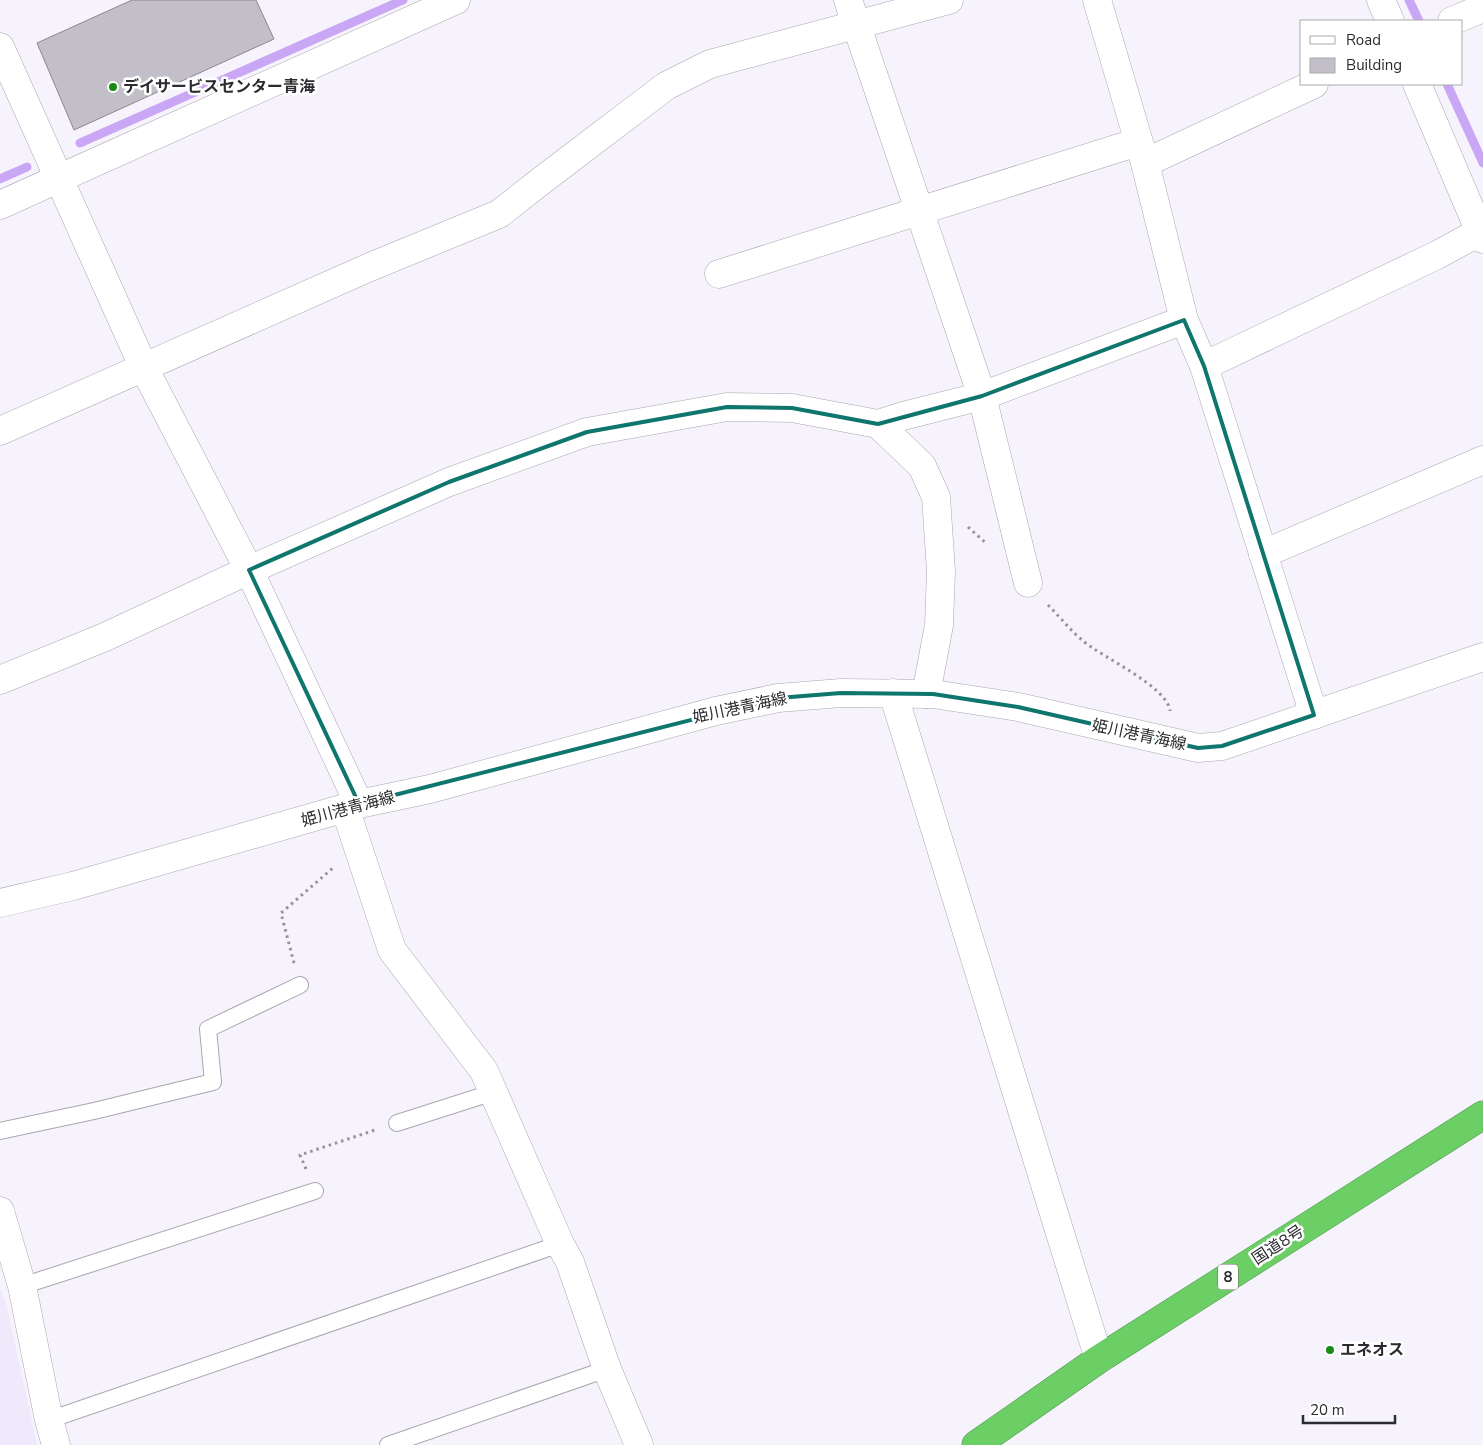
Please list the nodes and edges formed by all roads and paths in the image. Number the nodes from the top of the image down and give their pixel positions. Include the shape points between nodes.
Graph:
1 (456, 0) edge
2 (950, 0) edge
3 (1097, 0) edge
4 (1381, 0) edge
5 (1483, 8) edge
6 (853, 12) edge
7 (1390, 20) edge
8 (1454, 20) edge
9 (0, 47) edge
10 (1311, 85) edge
11 (1417, 85) edge
12 (1142, 152) junction
13 (60, 178) junction
14 (0, 205) edge
15 (920, 211) junction
16 (1482, 233) edge
17 (719, 274) dead end
18 (1184, 320) junction
19 (143, 366) junction
20 (1204, 366) junction
21 (982, 396) junction
22 (878, 424) junction
23 (0, 431) edge
24 (1483, 460) edge
25 (936, 497) junction
26 (993, 550) dead end
27 (1263, 554) junction
28 (249, 570) junction
29 (1028, 583) joint
30 (1483, 657) edge
31 (0, 680) edge
32 (893, 693) junction
33 (926, 694) junction
34 (1314, 715) junction
35 (1173, 743) junction
36 (352, 806) junction
37 (358, 848) junction
38 (0, 902) edge
39 (300, 985) joint
40 (494, 1092) junction
41 (1483, 1115) edge
42 (397, 1123) joint
43 (0, 1131) edge
44 (315, 1191) joint
45 (1, 1217) edge
46 (560, 1244) junction
47 (22, 1286) junction
48 (1099, 1359) junction
49 (607, 1369) junction
50 (53, 1433) edge
51 (388, 1445) edge
52 (639, 1445) edge
53 (976, 1445) edge

1 - 13 street
2 - 6 street
3 - 12 street
4 - 7 street
5 - 8 street
6 - 15 street
6 - 19 street via 710,64 666,86 499,214
9 - 13 street
10 - 12 street
11 - 16 street
12 - 15 street
12 - 18 street
13 - 14 street
13 - 19 street
15 - 17 street
15 - 21 street
16 - 20 street
18 - 20 street
18 - 21 street
19 - 23 street
19 - 28 street
20 - 27 street
21 - 22 street
21 - 29 street
22 - 25 street via 922,466
22 - 28 street via 792,408 727,407 587,432 449,482
24 - 27 street
25 - 26 path
25 - 33 street via 939,625
27 - 34 street
28 - 31 street via 104,637
28 - 36 street
29 - 35 path via 1084,642 1150,685 1169,705
30 - 34 street, 姫川港青海線
32 - 33 street, 姫川港青海線
32 - 36 street, 姫川港青海線 via 778,698 716,711 430,789
32 - 48 street
33 - 35 street, 姫川港青海線 via 1018,707
34 - 35 street, 姫川港青海線 via 1222,746 1198,748
36 - 37 street
36 - 38 street, 姫川港青海線 via 73,886
37 - 39 path via 281,913
37 - 40 street via 392,950 484,1071
39 - 43 lane via 208,1029 213,1082
40 - 42 lane
40 - 46 street
41 - 48 highway, 国道8号 / 8
42 - 44 path via 300,1155
44 - 47 lane
45 - 47 street
46 - 49 street via 570,1262
46 - 50 lane
47 - 50 street
48 - 53 highway, 国道8号 / 8
49 - 51 lane
49 - 52 street

